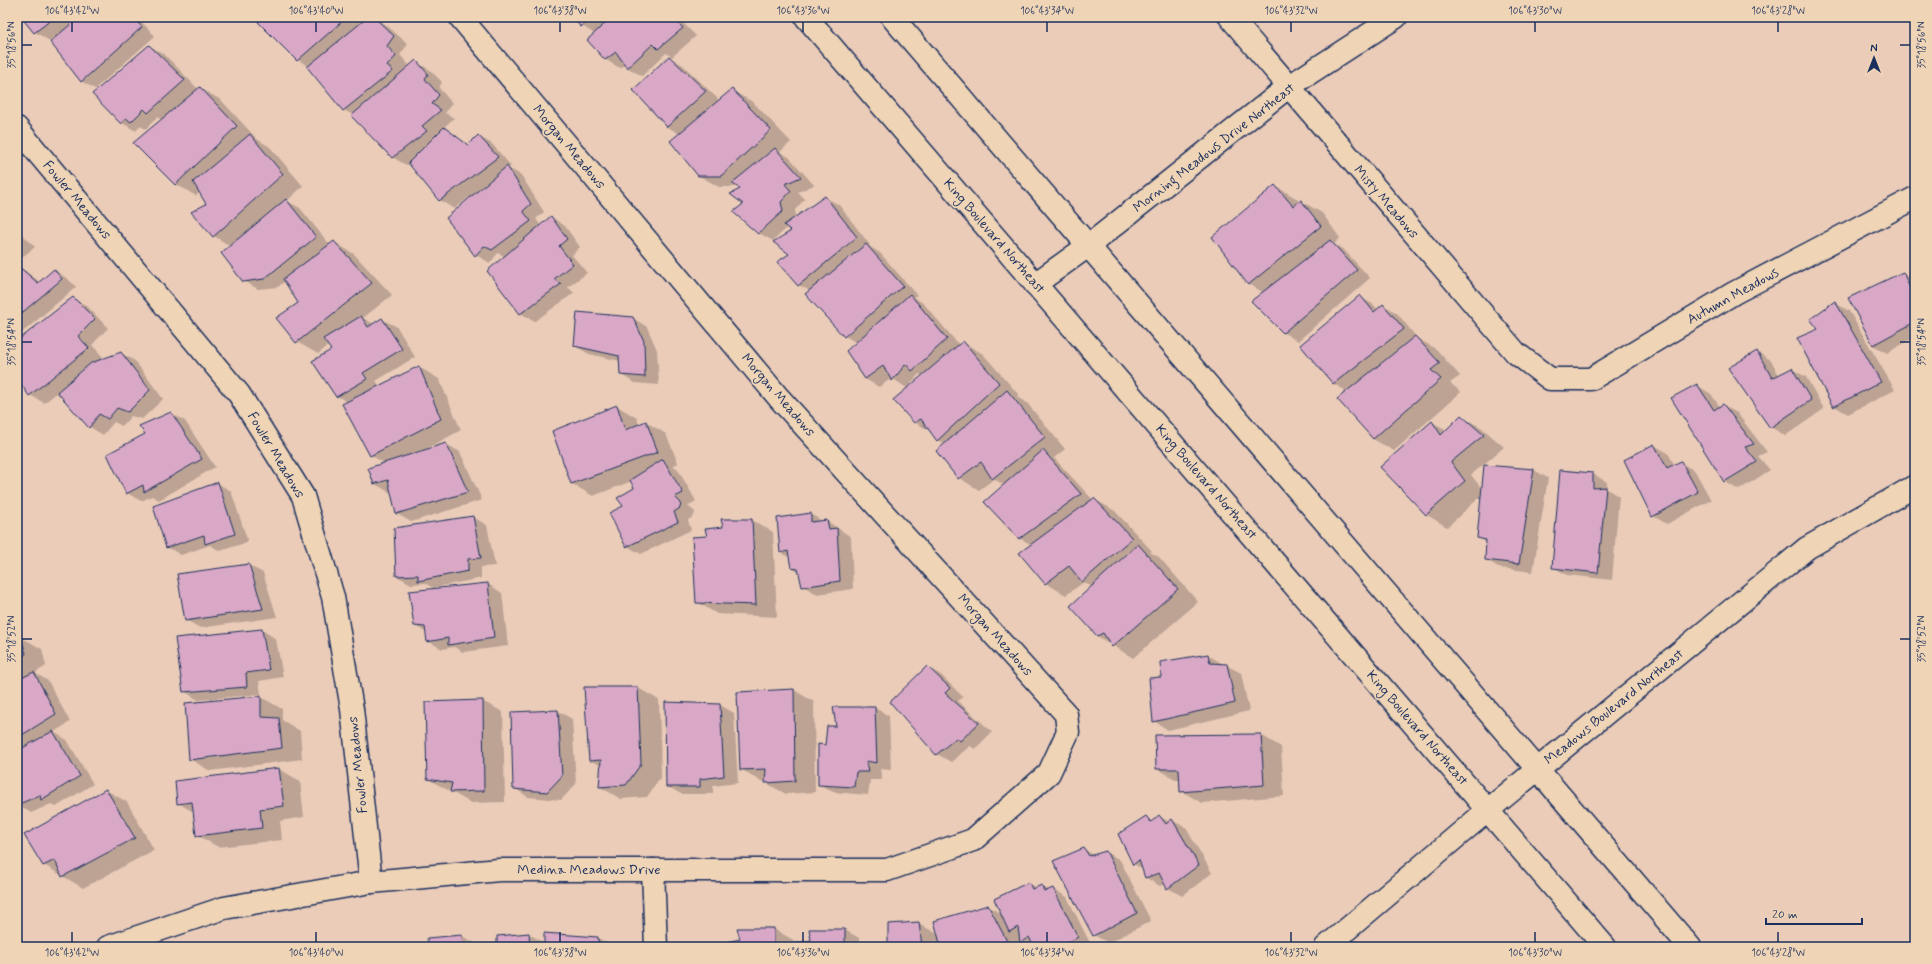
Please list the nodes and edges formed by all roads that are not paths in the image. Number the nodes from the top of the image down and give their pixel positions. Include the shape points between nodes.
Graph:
1 (460, 17) edge
2 (806, 17) edge
3 (892, 17) edge
4 (1230, 17) edge
5 (1396, 17) edge
6 (1288, 87) junction
7 (17, 128) edge
8 (1915, 198) edge
9 (1088, 246) junction
10 (1035, 284) junction
11 (1550, 380) joint
12 (1915, 486) edge
13 (1538, 769) junction
14 (1048, 773) joint
15 (1488, 810) junction
16 (653, 870) junction
17 (371, 882) junction
18 (108, 947) edge
19 (656, 947) edge
20 (1326, 947) edge
21 (1605, 947) edge
22 (1690, 947) edge

1 - 14 street, Morgan Meadows via 779,398 1066,714 1068,732
2 - 10 street, King Boulevard Northeast
3 - 9 street
4 - 6 street, Misty Meadows
5 - 6 street, Morning Meadows Drive Northeast
6 - 9 street, Morning Meadows Drive Northeast
6 - 11 street, Misty Meadows via 1516,353
7 - 17 street, Fowler Meadows via 239,394 303,496 333,597 352,709
8 - 11 street, Autumn Meadows via 1734,293 1591,380
9 - 10 street, Morning Meadows Drive Northeast
9 - 13 street
10 - 15 street, King Boulevard Northeast
12 - 13 street, Meadows Boulevard Northeast via 1807,548
13 - 15 street, Meadows Boulevard Northeast
13 - 22 street
14 - 16 street, Medina Meadows Drive via 974,840 887,870
15 - 20 street, Meadows Boulevard Northeast
15 - 21 street, King Boulevard Northeast
16 - 17 street, Medina Meadows Drive via 499,870
16 - 19 street
17 - 18 street, Medina Meadows Drive via 224,908

